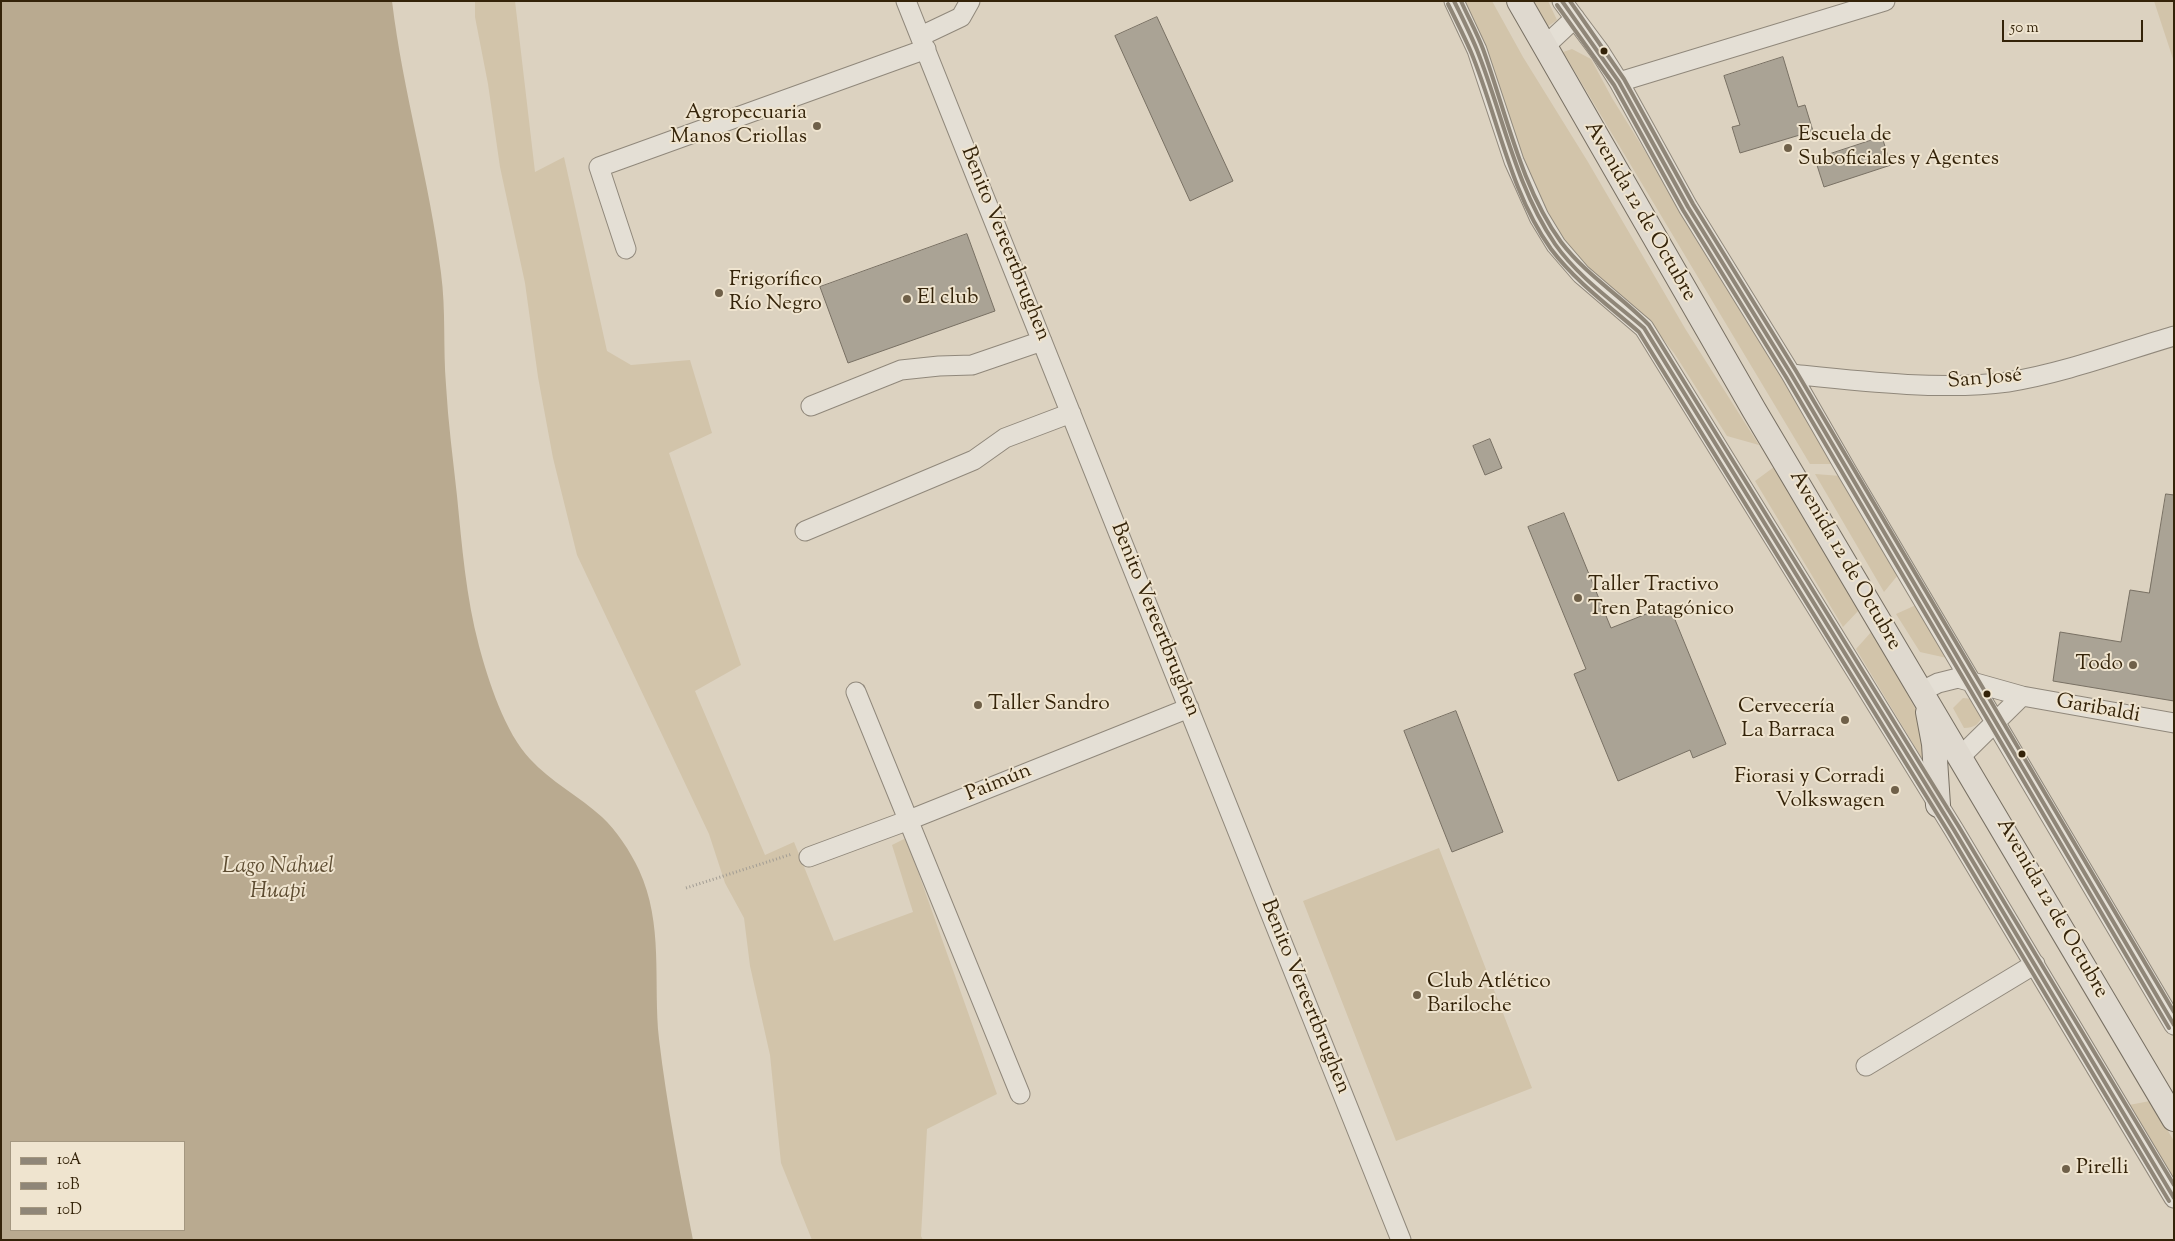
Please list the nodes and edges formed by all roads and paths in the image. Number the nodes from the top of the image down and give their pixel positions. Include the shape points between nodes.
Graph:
1 (906, 1) edge
2 (970, 1) edge
3 (1454, 1) edge
4 (1519, 1) edge
5 (1562, 1) edge
6 (1885, 1) edge
7 (1575, 10) edge
8 (923, 43) junction
9 (1544, 47) junction
10 (1619, 82) junction
11 (626, 249) dead end
12 (2174, 336) edge
13 (1042, 341) junction
14 (1791, 374) junction
15 (811, 406) dead end
16 (1071, 413) junction
17 (805, 531) dead end
18 (1970, 680) junction
19 (856, 692) dead end
20 (1924, 694) junction
21 (2022, 696) junction
22 (1189, 708) junction
23 (1994, 722) junction
24 (2174, 723) edge
25 (1961, 756) junction
26 (1938, 805) junction
27 (909, 820) junction
28 (802, 855) joint
29 (686, 888) dead end
30 (2035, 964) junction
31 (2174, 1025) edge
32 (1866, 1066) dead end
33 (1020, 1094) dead end
34 (2173, 1119) edge
35 (2174, 1198) edge
36 (1401, 1240) edge

1 - 8 street, Benito Vereertbrughen
2 - 8 street via 961,17
3 - 26 street, Avenida 12 de Octubre via 1487,77 1524,188 1552,238 1581,274 1644,328
4 - 9 main road, Avenida 12 de Octubre
5 - 7 street
6 - 10 street
7 - 9 street
7 - 10 street
8 - 11 street via 598,167
8 - 13 street, Benito Vereertbrughen
9 - 20 main road, Avenida 12 de Octubre via 1754,410
10 - 14 street via 1688,207
12 - 14 street, San José via 2008,382 1955,385
13 - 15 street via 972,365 902,370
13 - 16 street, Benito Vereertbrughen
14 - 18 street
16 - 17 street via 1005,438 974,460
16 - 22 street, Benito Vereertbrughen
18 - 20 street, Garibaldi via 1958,678 1938,683
18 - 21 street, Garibaldi
18 - 23 street
19 - 27 street
20 - 25 main road, Avenida 12 de Octubre
20 - 26 main road via 1934,744
21 - 23 street
21 - 24 street, Garibaldi
22 - 27 street, Paimún
22 - 36 street, Benito Vereertbrughen
23 - 25 street
23 - 31 street
25 - 34 main road, Avenida 12 de Octubre
26 - 30 street, Avenida 12 de Octubre
27 - 28 street, Paimún
27 - 33 street
28 - 29 path
30 - 32 street
30 - 35 street, Avenida 12 de Octubre

